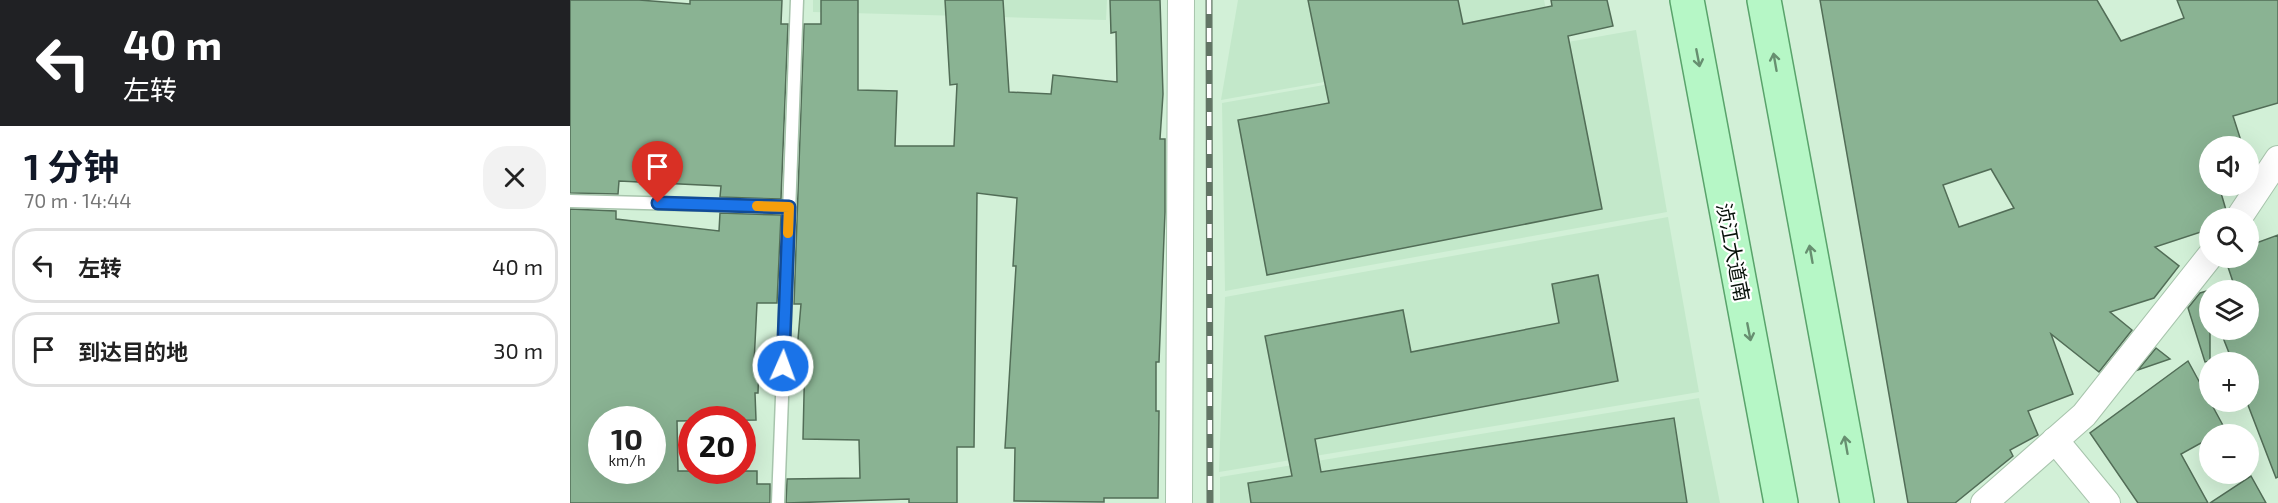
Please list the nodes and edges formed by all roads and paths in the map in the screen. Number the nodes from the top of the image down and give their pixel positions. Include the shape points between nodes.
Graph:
1 (797, 0) edge
2 (1181, 0) edge
3 (1687, 0) edge
4 (1764, 0) edge
5 (2278, 159) edge
6 (570, 201) edge
7 (789, 207) junction
8 (2245, 208) edge
9 (2200, 268) edge
10 (2055, 440) junction
11 (778, 503) edge
12 (1179, 503) edge
13 (1781, 503) edge
14 (1857, 503) edge
15 (1984, 503) edge
16 (2107, 503) edge

1 - 7 lane
2 - 12 street
3 -> 13 main road, 浈江大道南
14 -> 4 main road
5 - 8 street
6 - 7 lane
7 - 11 lane
9 - 10 street via 2084,415
10 - 15 street
10 - 16 street

